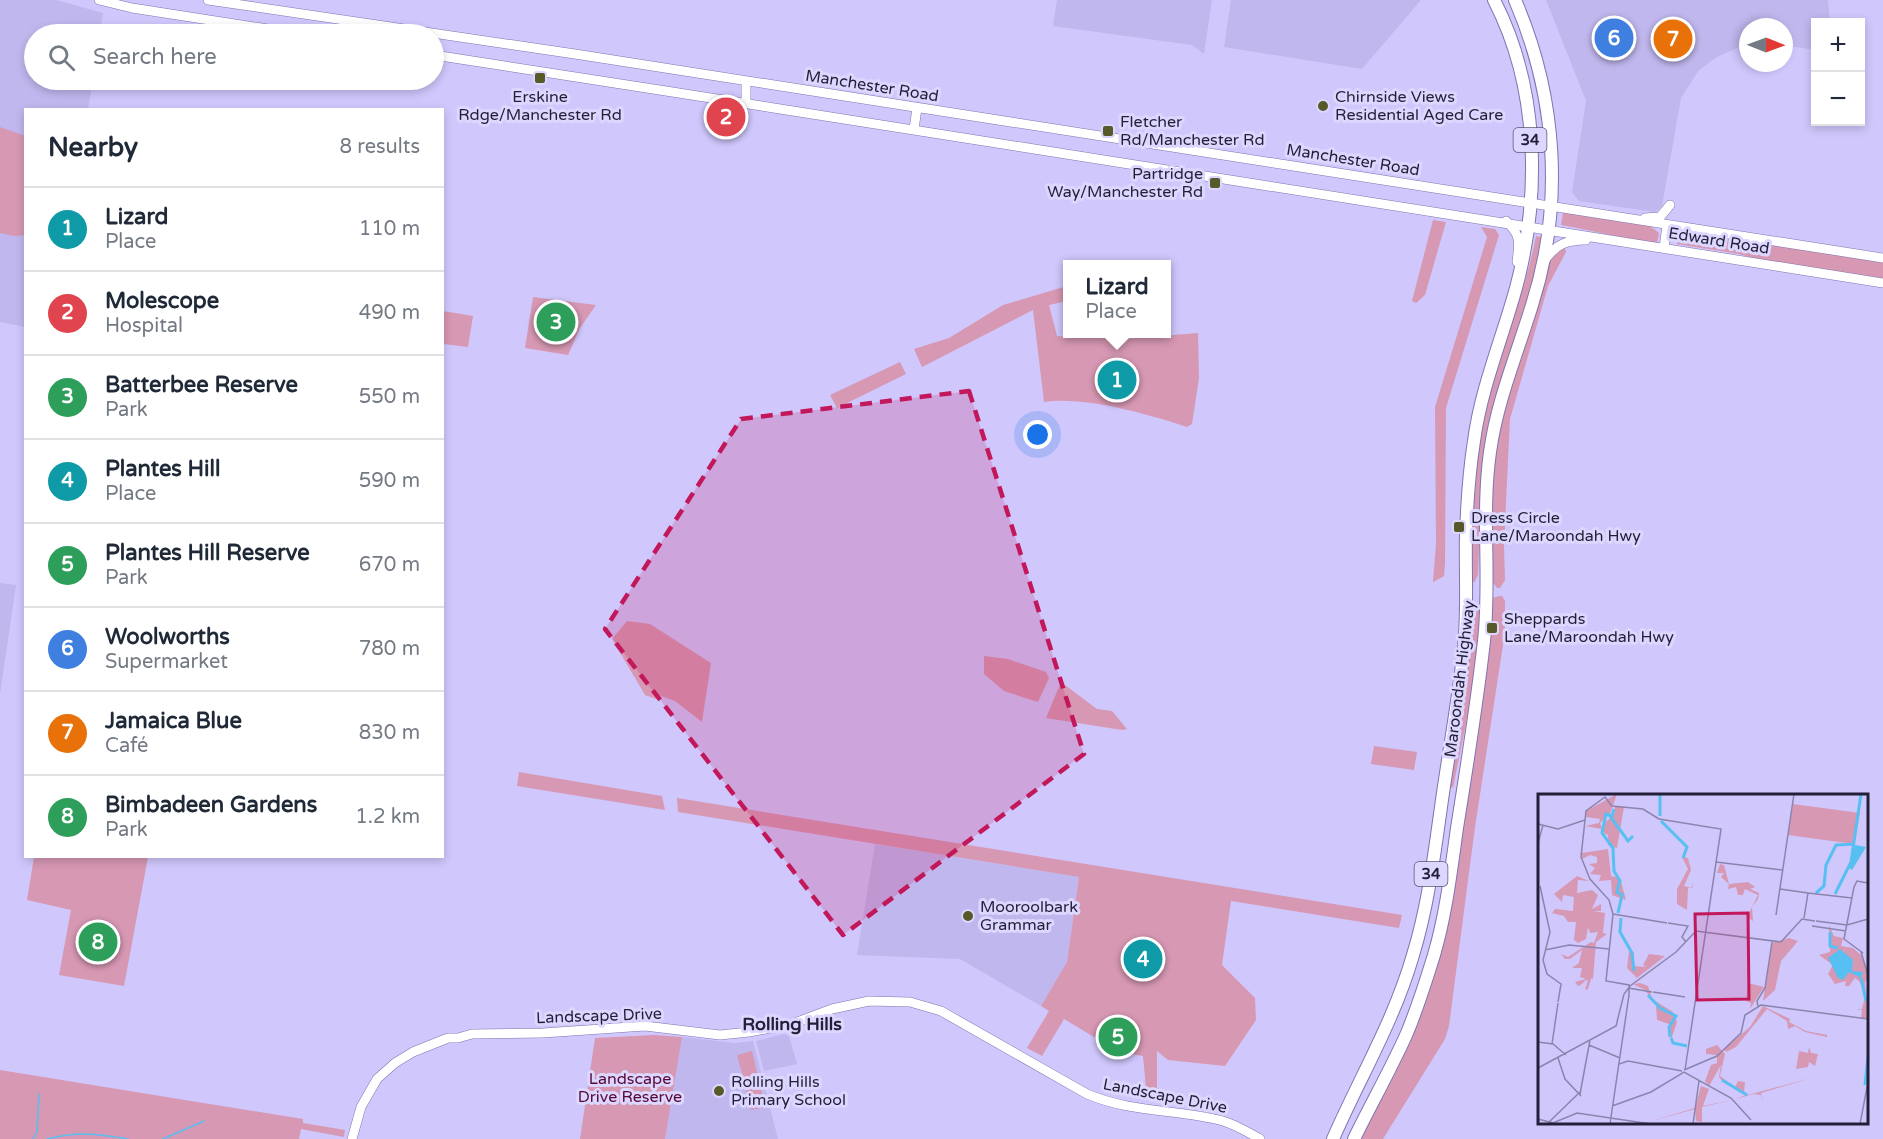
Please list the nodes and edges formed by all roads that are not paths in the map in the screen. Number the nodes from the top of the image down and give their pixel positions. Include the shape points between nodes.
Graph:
1 (99, 0) edge
2 (208, 0) edge
3 (1494, 0) edge
4 (1515, 0) edge
5 (356, 22) joint
6 (235, 24) edge
7 (369, 24) edge
8 (444, 35) edge
9 (444, 57) edge
10 (746, 81) junction
11 (746, 104) junction
12 (917, 108) junction
13 (914, 129) junction
14 (1378, 180) junction
15 (1375, 201) junction
16 (1532, 203) junction
17 (1670, 205) dead end
18 (1551, 206) junction
19 (1600, 215) junction
20 (1506, 221) junction
21 (1667, 225) junction
22 (1528, 226) junction
23 (1550, 230) junction
24 (1604, 239) junction
25 (1664, 248) junction
26 (1883, 258) edge
27 (1544, 260) junction
28 (1883, 283) edge
29 (1516, 287) junction
30 (1443, 793) junction
31 (1462, 796) junction
32 (352, 1139) edge
33 (1260, 1139) edge
34 (1333, 1139) edge
35 (1354, 1139) edge

1 - 6 main road
2 - 5 main road, Manchester Road
3 - 16 highway, Maroondah Highway / 34 via 1514,51 1525,95
4 - 18 highway, Maroondah Highway / 34 via 1533,48 1546,101
5 - 7 main road, Manchester Road
8 - 10 main road, Manchester Road
9 - 11 main road
10 - 11 main road
10 - 12 main road, Manchester Road
11 - 13 main road
12 - 13 main road
12 - 14 main road, Manchester Road
13 - 15 main road
14 - 15 main road
14 - 16 main road, Manchester Road
15 - 20 main road
16 - 18 main road, Manchester Road
16 - 22 highway, Maroondah Highway / 34
17 - 19 main road via 1655,218
18 - 19 main road, Edward Road
18 - 23 highway, Maroondah Highway / 34
19 - 21 main road, Edward Road
20 - 22 main road
20 - 29 main road via 1519,241
21 - 25 main road
21 - 26 main road, Edward Road
22 - 23 main road, Edward Road
22 - 29 highway, Maroondah Highway / 34
23 - 24 main road, Edward Road
23 - 27 highway, Maroondah Highway / 34
24 - 25 main road, Edward Road
24 - 27 main road via 1562,244
25 - 28 main road, Edward Road
27 - 31 highway, Maroondah Highway / 34 via 1500,401 1489,455 1484,641
29 - 30 highway, Maroondah Highway / 34 via 1475,432 1467,505 1465,638
30 - 31 highway
30 - 34 highway, Maroondah Highway / 34 via 1428,894 1413,956 1381,1042
31 - 35 highway, Maroondah Highway / 34 via 1447,899 1433,957 1407,1032
32 - 33 main road, Landscape Drive via 361,1107 377,1079 413,1052 448,1038 645,1026 720,1035 792,1024 853,1003 880,1000 910,1002 941,1011 1100,1100 1221,1121

